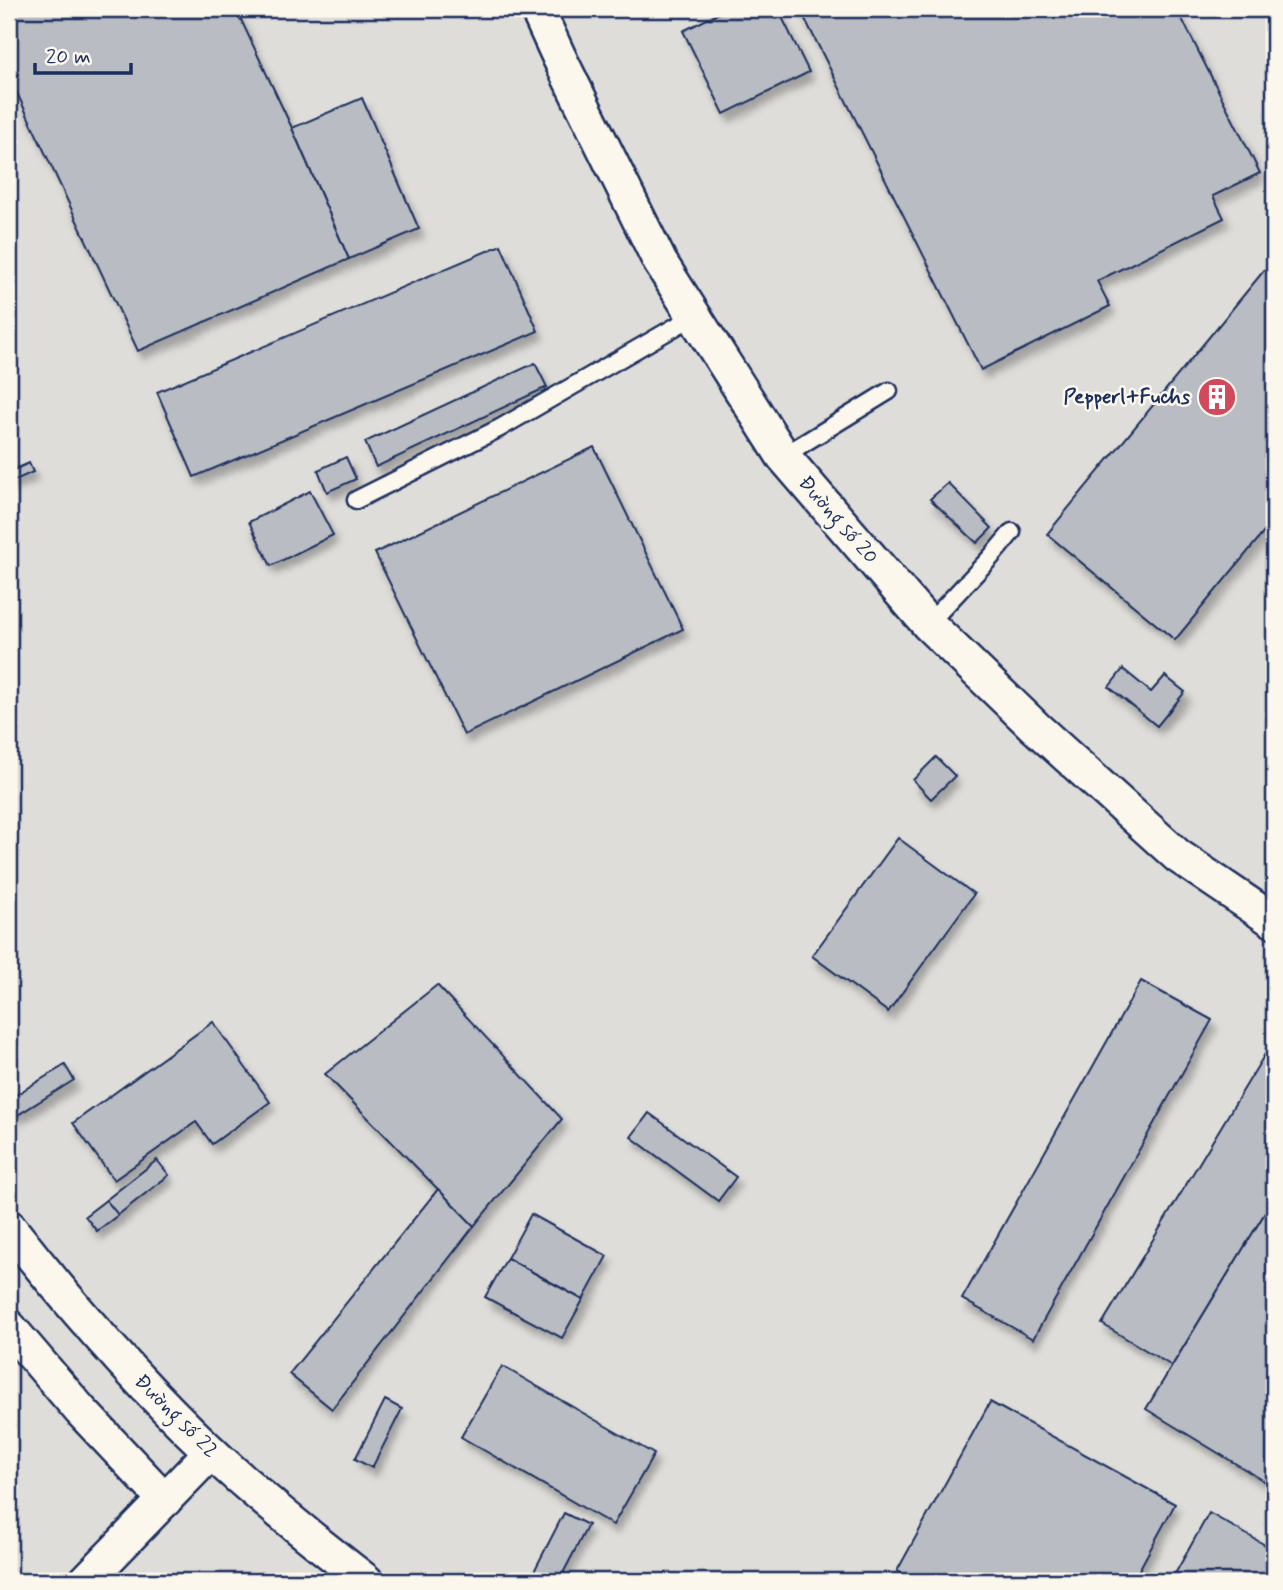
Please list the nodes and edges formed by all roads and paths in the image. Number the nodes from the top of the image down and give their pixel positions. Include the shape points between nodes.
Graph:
1 (537, 9) edge
2 (694, 316) junction
3 (889, 391) dead end
4 (783, 456) junction
5 (356, 500) dead end
6 (1012, 533) dead end
7 (928, 624) junction
8 (1274, 921) edge
9 (9, 1227) edge
10 (9, 1327) edge
11 (211, 1452) junction
12 (165, 1500) junction
13 (86, 1581) edge
14 (366, 1581) edge

1 - 2 street, Đường số 20 via 660,262
2 - 4 street, Đường số 20
2 - 5 lane via 500,428
3 - 4 lane
4 - 7 street, Đường số 20
6 - 7 lane
7 - 8 street, Đường số 20 via 1178,856
9 - 11 street, Đường số 22 via 106,1344
10 - 12 street
11 - 12 street
11 - 14 street, Đường số 22
12 - 13 street

